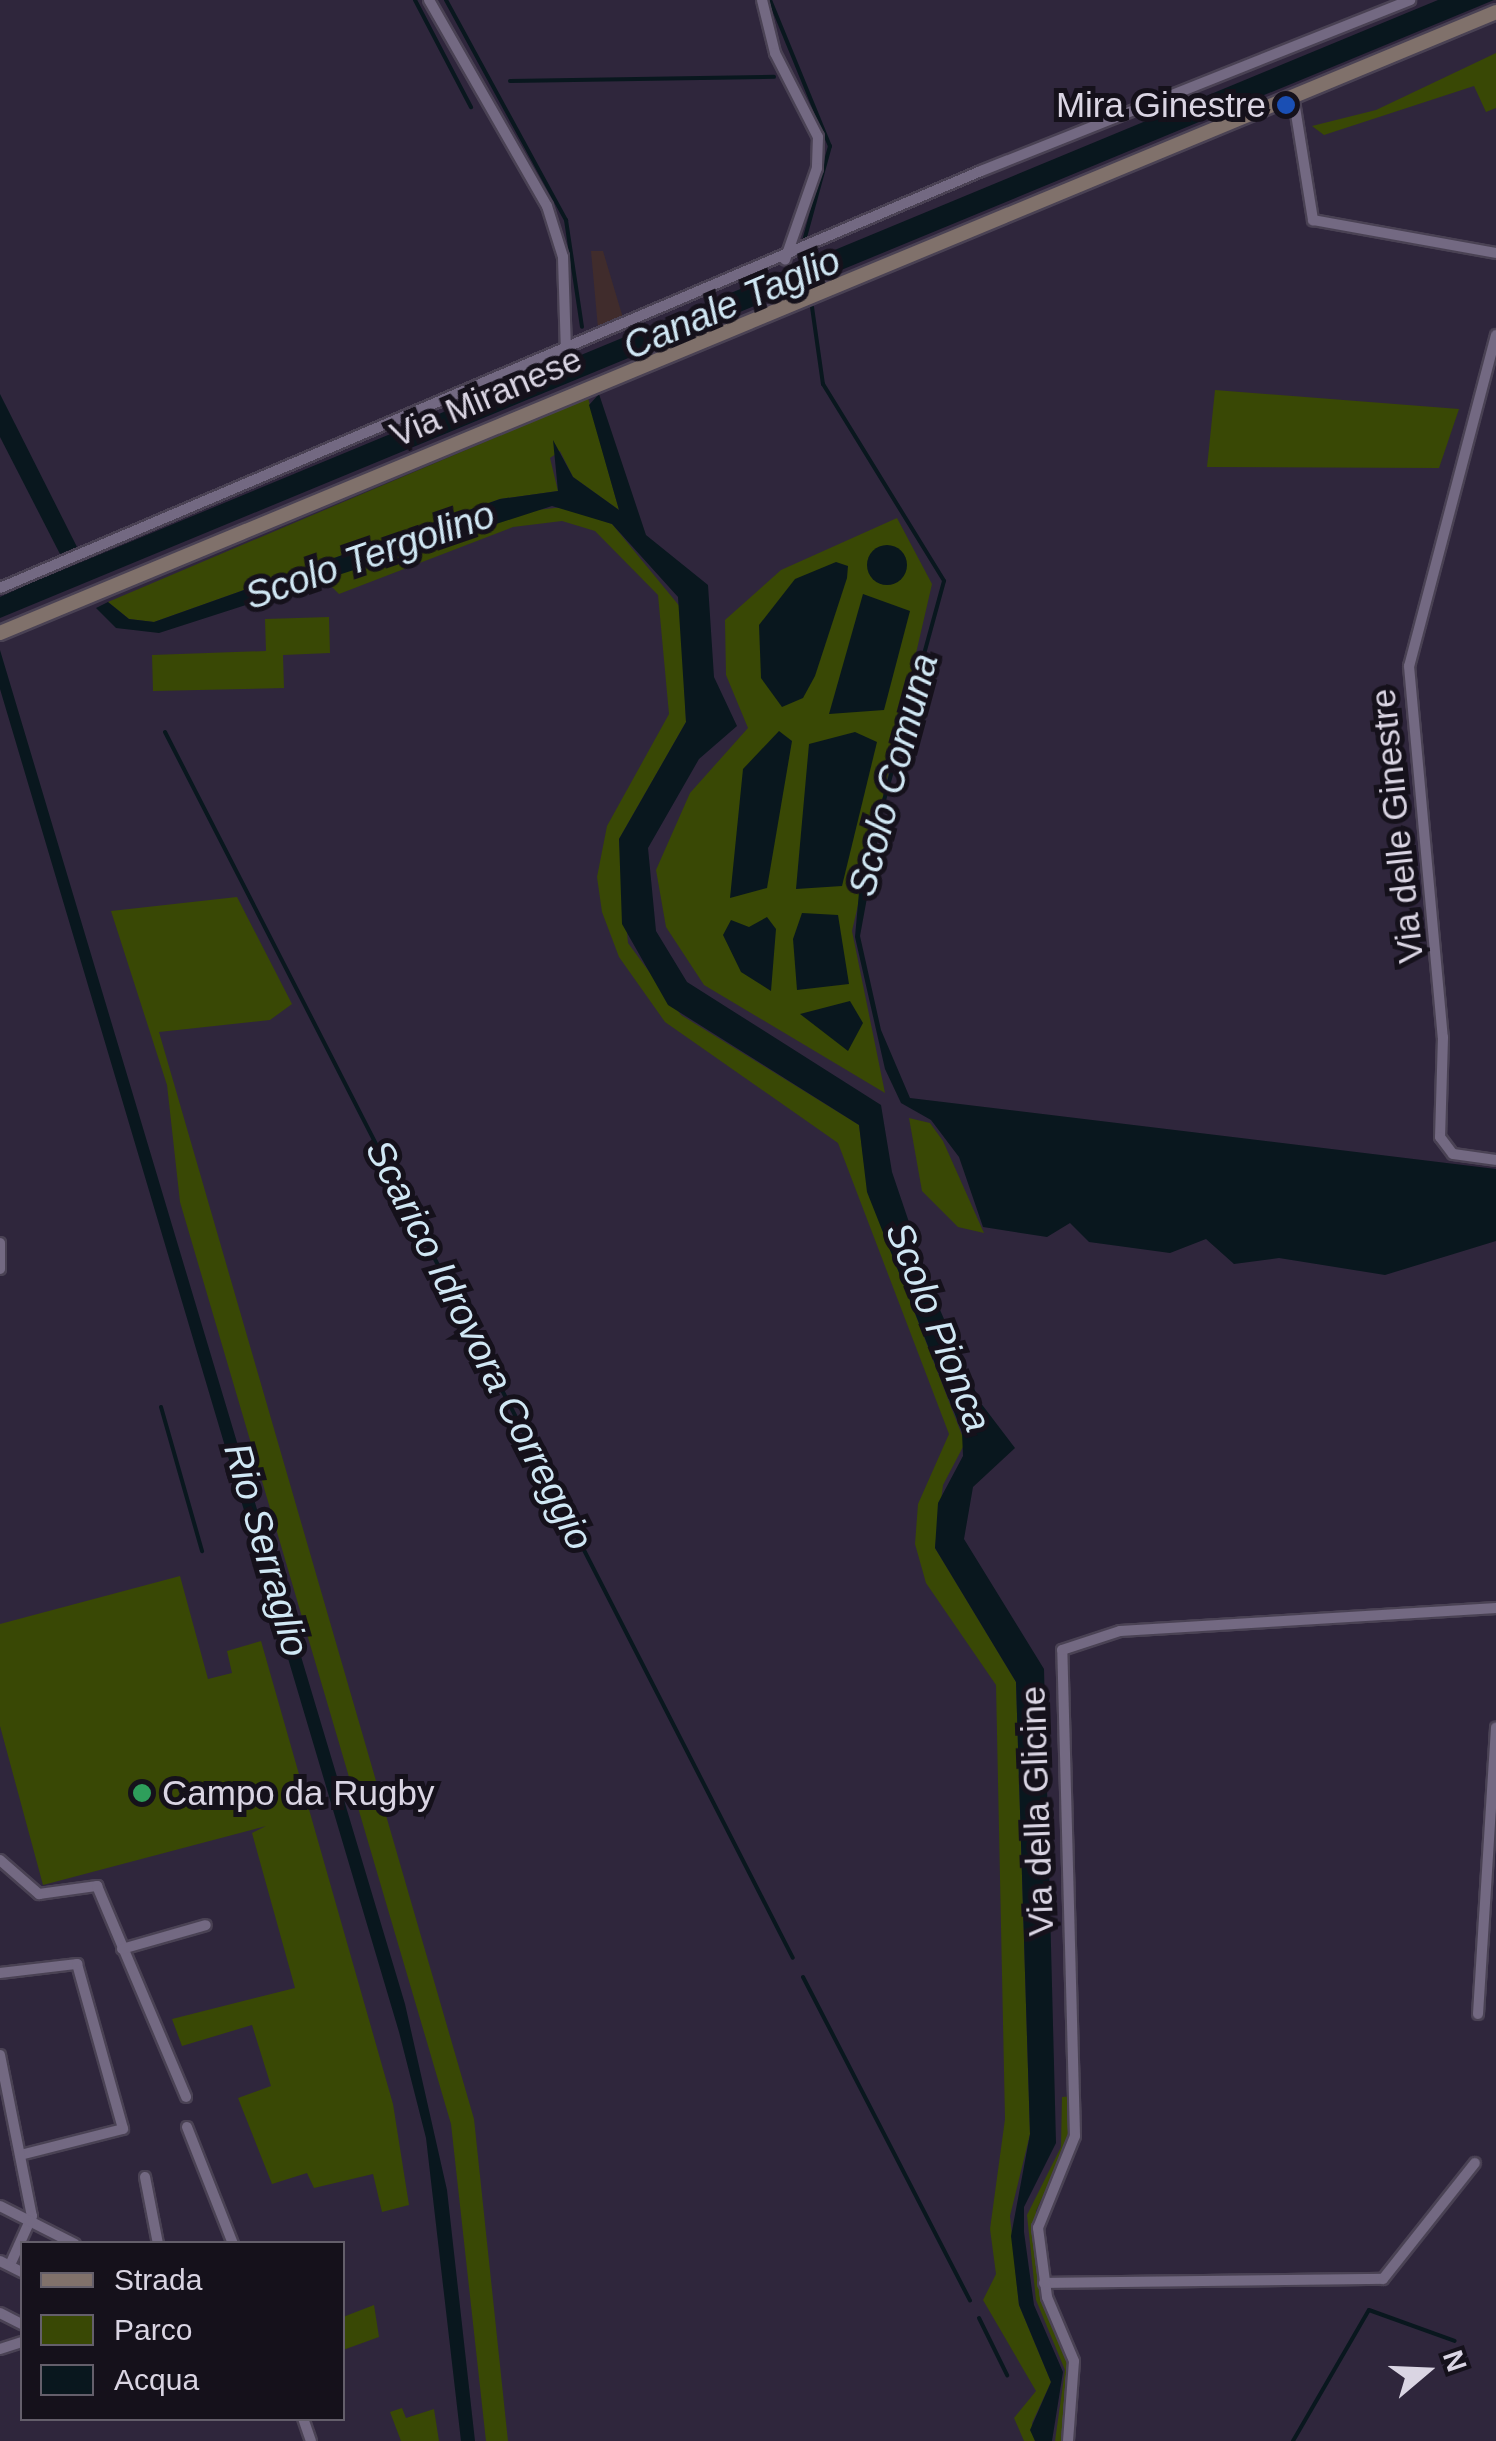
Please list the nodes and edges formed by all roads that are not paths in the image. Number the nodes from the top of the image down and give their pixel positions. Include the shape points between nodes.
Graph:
1 (429, 0) edge
2 (762, 0) edge
3 (1410, 0) edge
4 (1496, 12) edge
5 (1293, 95) junction
6 (1496, 253) edge
7 (786, 260) junction
8 (1496, 335) edge
9 (566, 350) junction
10 (0, 588) edge
11 (0, 633) edge
12 (1496, 1160) edge
13 (0, 1243) edge
14 (1, 1268) edge
15 (1496, 1608) edge
16 (1496, 1728) edge
17 (0, 1860) edge
18 (206, 1925) dead end
19 (122, 1949) junction
20 (0, 1973) edge
21 (1478, 2014) dead end
22 (0, 2054) edge
23 (186, 2097) dead end
24 (187, 2126) dead end
25 (20, 2154) junction
26 (1475, 2163) dead end
27 (146, 2177) dead end
28 (0, 2206) edge
29 (31, 2221) junction
30 (69, 2241) edge
31 (157, 2241) edge
32 (232, 2241) edge
33 (5, 2263) edge
34 (1044, 2283) junction
35 (1068, 2441) edge

1 - 9 street via 546,206 563,257
2 - 7 street via 767,34 818,137 817,168
3 - 7 street
4 - 5 main road, Via Miranese
5 - 6 street via 1313,220
5 - 11 main road, Via Miranese
7 - 9 street
8 - 12 street, Via delle Ginestre via 1409,678 1439,982 1440,1137 1453,1154
9 - 10 street
13 - 14 street
15 - 34 street, Via della Glicine via 1067,1642 1060,1662 1076,2136 1039,2211
16 - 21 street
17 - 19 street via 40,1894 97,1886
18 - 19 street
19 - 23 street
20 - 25 street via 74,1960 122,2132
22 - 25 street
24 - 32 street
25 - 29 street
26 - 34 street via 1383,2279
27 - 31 street
28 - 29 street
29 - 30 street
29 - 33 street
34 - 35 street, Via della Glicine via 1074,2361

